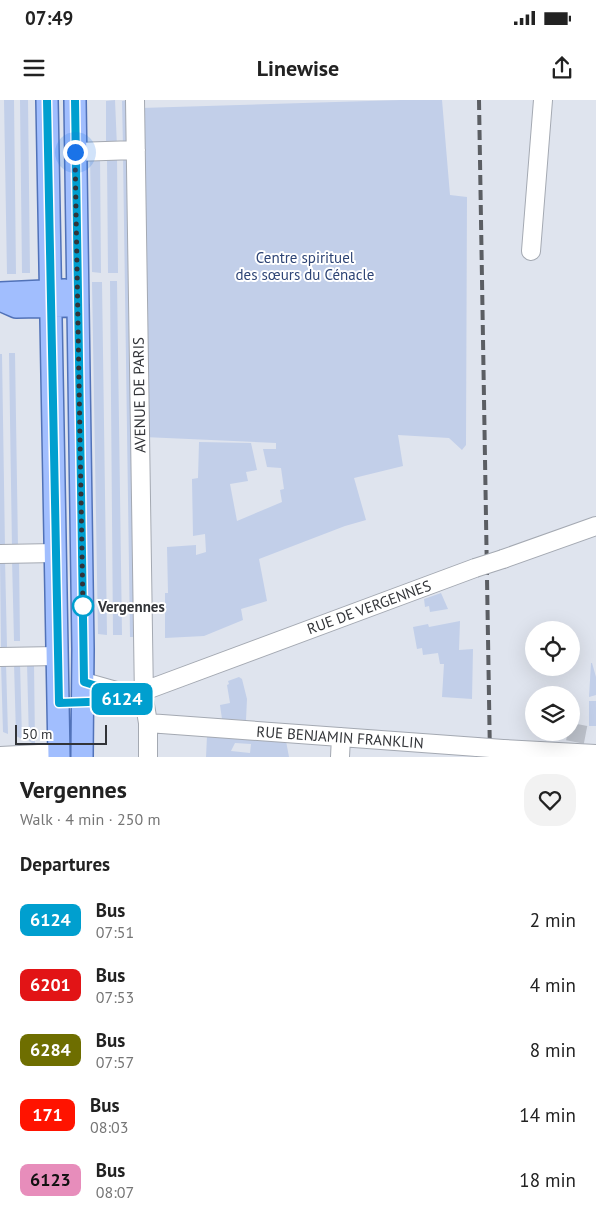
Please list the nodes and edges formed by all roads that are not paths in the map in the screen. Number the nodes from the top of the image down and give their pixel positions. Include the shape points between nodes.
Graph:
1 (47, 100) edge
2 (74, 100) edge
3 (135, 100) edge
4 (543, 100) edge
5 (136, 150) junction
6 (75, 152) junction
7 (531, 251) dead end
8 (0, 293) edge
9 (51, 298) junction
10 (78, 298) junction
11 (0, 300) edge
12 (596, 526) edge
13 (56, 553) junction
14 (0, 554) edge
15 (58, 656) junction
16 (0, 657) edge
17 (84, 682) junction
18 (144, 690) junction
19 (59, 692) junction
20 (84, 703) junction
21 (148, 723) junction
22 (340, 747) edge
23 (390, 749) edge
24 (441, 752) edge
25 (596, 754) edge
26 (58, 755) edge
27 (0, 756) edge
28 (82, 757) edge
29 (148, 757) edge

1 - 9 main road
2 - 6 main road
3 - 5 street, AVENUE DE PARIS
4 - 7 street
5 - 6 street
5 - 18 street, AVENUE DE PARIS
6 - 10 main road
8 - 9 main road
9 - 10 main road
9 - 11 main road via 16,307
9 - 13 main road
10 - 17 main road
12 - 18 street, RUE DE VERGENNES, bridge
13 - 14 street
13 - 15 main road
15 - 16 street
15 - 19 main road
17 - 18 street, RUE DE VERGENNES via 116,692
17 - 19 main road
17 - 20 main road
18 - 20 street, RUE DE VERGENNES via 117,701
18 - 21 street
19 - 20 main road
19 - 26 main road
20 - 28 main road
21 - 22 street, RUE BENJAMIN FRANKLIN
21 - 29 street
22 - 23 street, RUE BENJAMIN FRANKLIN
23 - 24 street, RUE BENJAMIN FRANKLIN
24 - 25 street, RUE BENJAMIN FRANKLIN, bridge via 477,747 575,748
26 - 27 street

